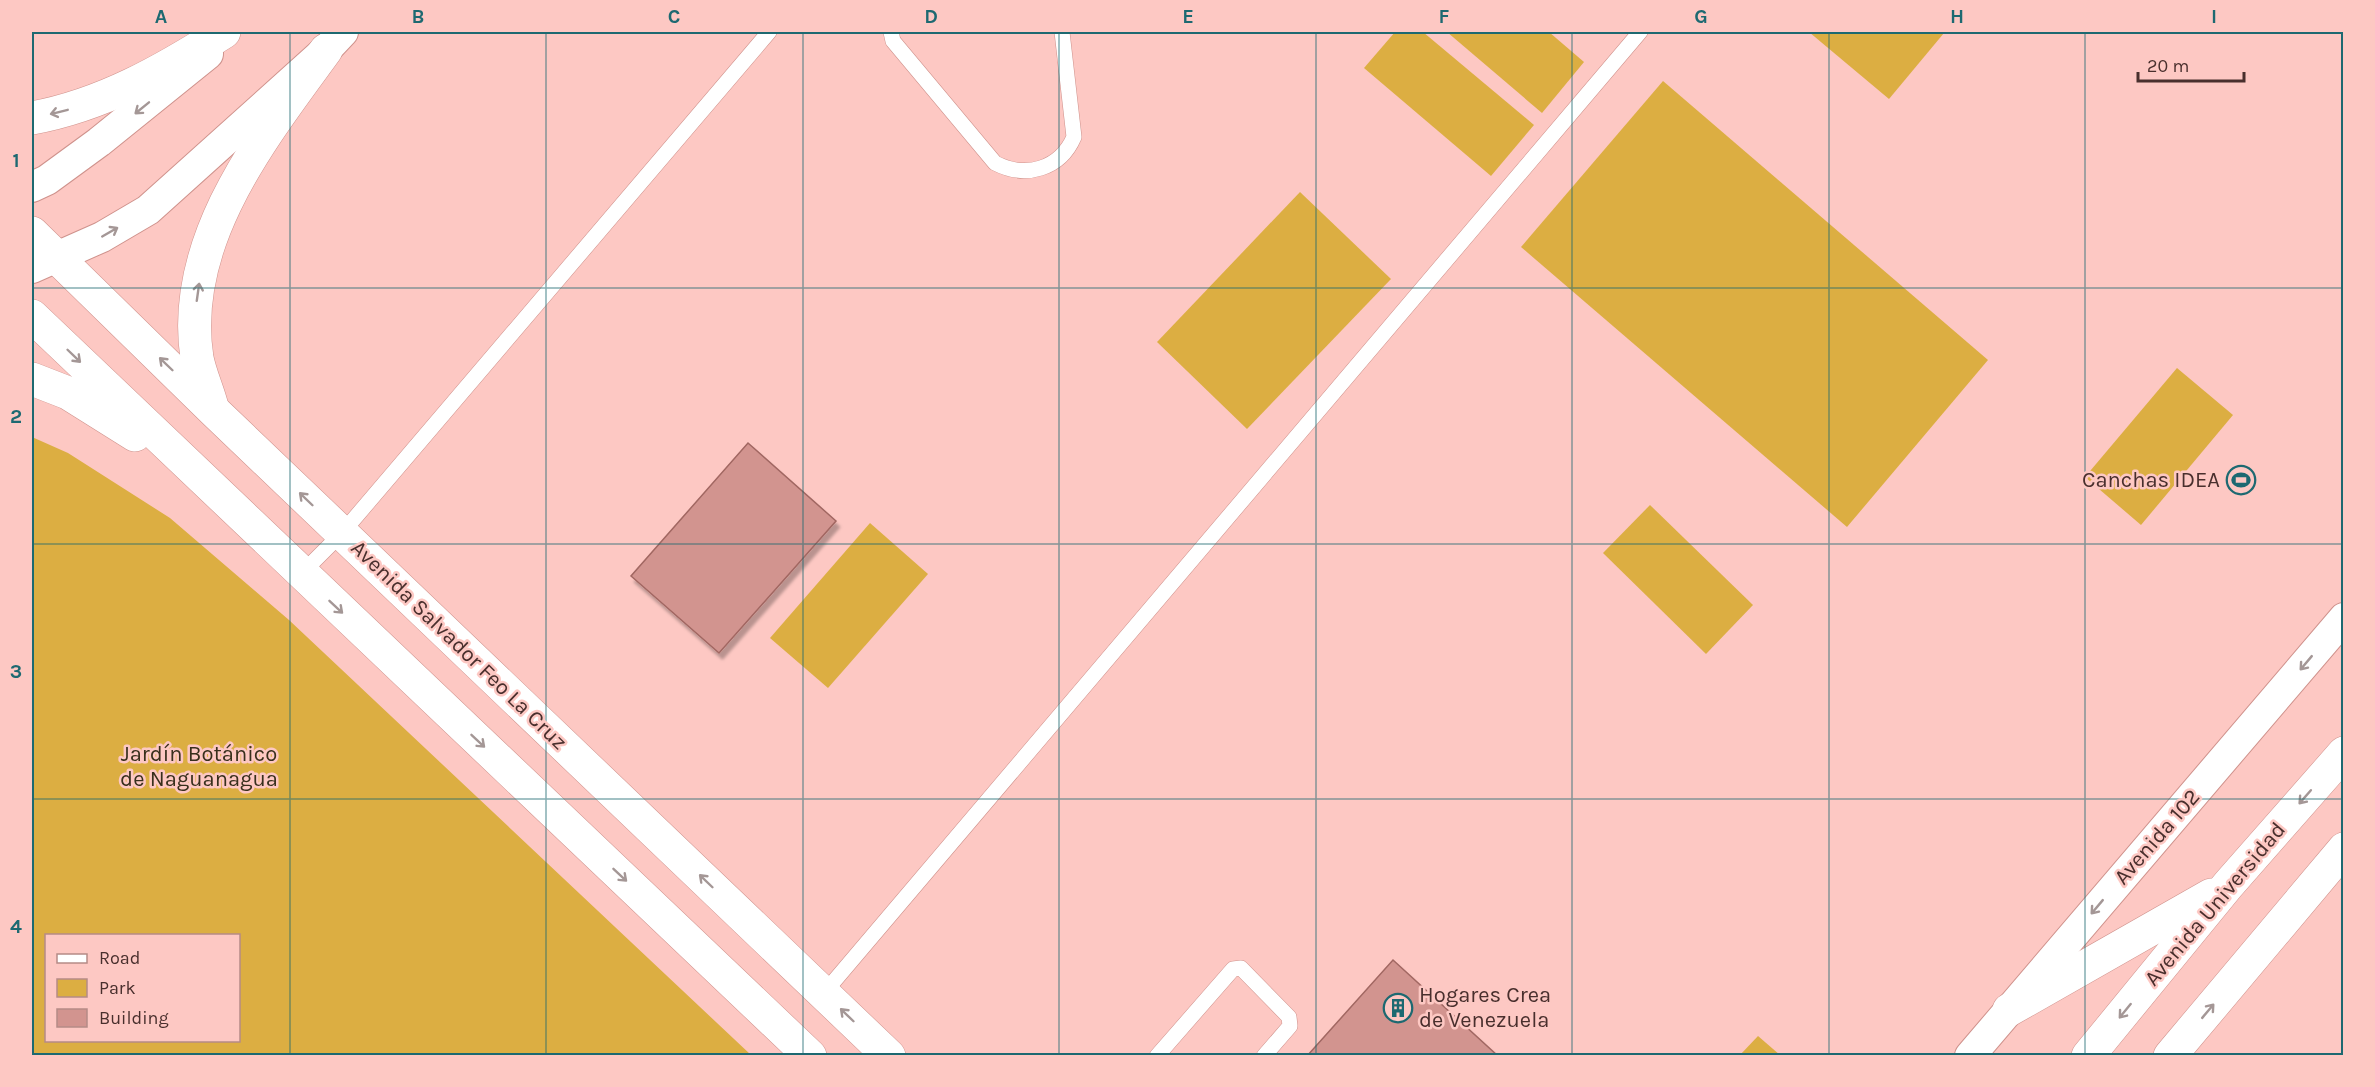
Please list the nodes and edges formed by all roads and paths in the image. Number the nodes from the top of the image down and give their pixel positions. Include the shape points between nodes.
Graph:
1 (224, 32) edge
2 (236, 32) edge
3 (891, 32) edge
4 (1062, 32) edge
5 (1640, 32) edge
6 (764, 33) edge
7 (340, 38) edge
8 (32, 118) edge
9 (32, 187) edge
10 (32, 233) edge
11 (44, 262) edge
12 (32, 316) edge
13 (32, 379) edge
14 (214, 411) junction
15 (225, 501) junction
16 (342, 533) junction
17 (301, 574) junction
18 (2343, 618) edge
19 (2343, 753) edge
20 (2343, 849) edge
21 (2228, 885) junction
22 (824, 993) junction
23 (2009, 1010) junction
24 (810, 1056) edge
25 (889, 1056) edge
26 (1158, 1056) edge
27 (1264, 1056) edge
28 (1970, 1056) edge
29 (2088, 1056) edge
30 (2170, 1056) edge

1 -> 8 street via 168,67 111,95
2 -> 9 street via 99,142
3 - 4 lane via 893,41 995,164 1022,171 1051,165 1069,149 1074,137
5 - 22 lane
6 - 16 lane
11 -> 7 street via 102,237 148,210
14 -> 7 street via 197,359 196,309 203,258 232,192 264,134
10 - 11 street, Avenida Salvador Feo La Cruz
14 -> 11 street, Avenida Salvador Feo La Cruz
12 -> 15 street
13 - 15 street via 68,393 126,429
16 -> 14 street, Avenida Salvador Feo La Cruz
15 - 17 street
16 - 17 lane
22 -> 16 street, Avenida Salvador Feo La Cruz
17 -> 24 street
18 -> 23 street, Avenida 102
19 -> 21 street, Avenida Universidad
30 -> 20 street
21 - 23 street
21 -> 29 street, Avenida Universidad
25 -> 22 street, Avenida Salvador Feo La Cruz
23 - 28 street, Avenida 102
26 - 27 lane via 1233,969 1241,968 1289,1017 1290,1026

